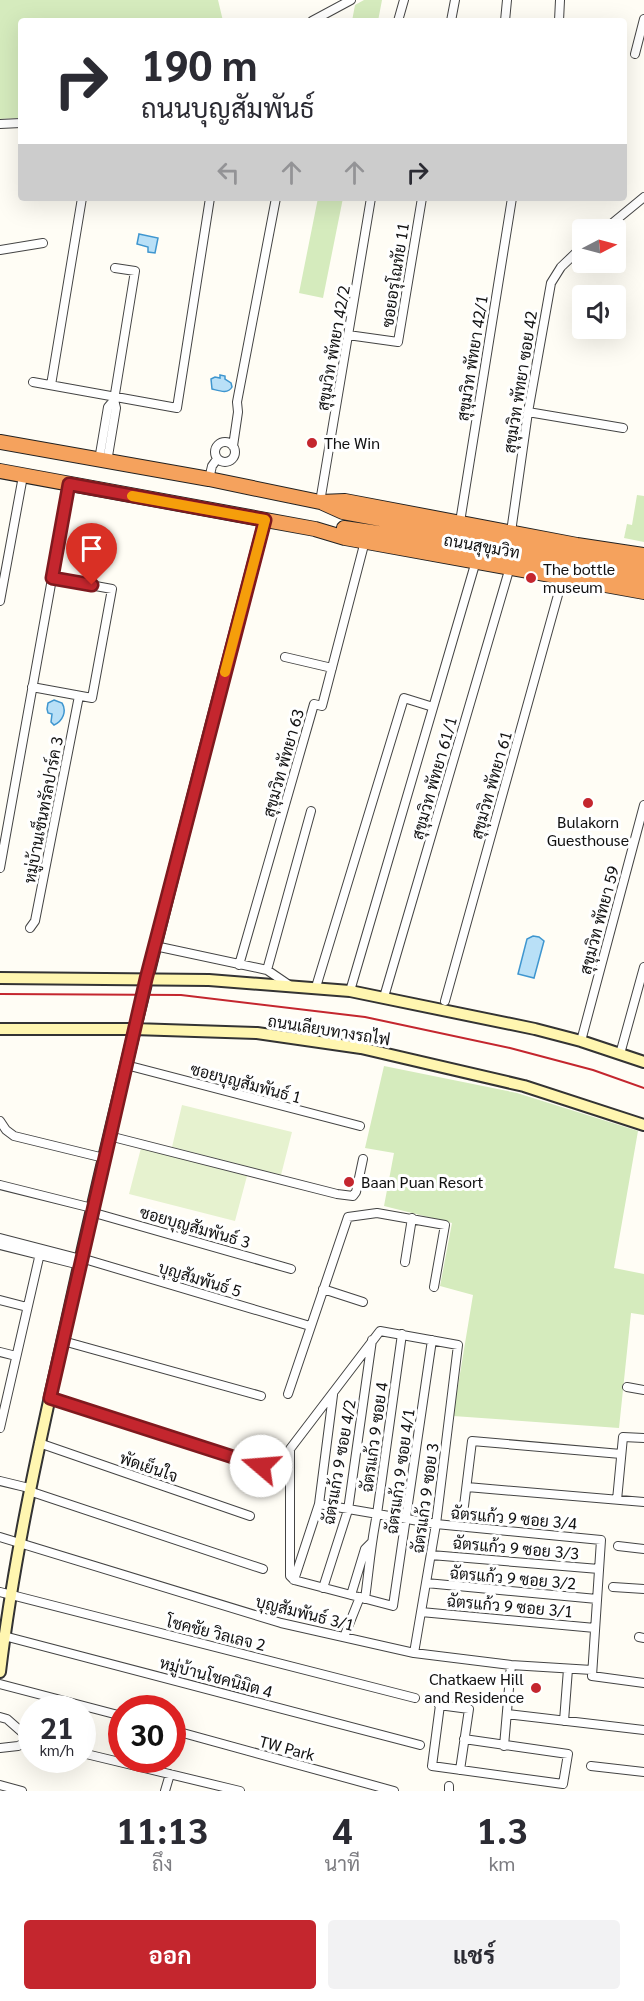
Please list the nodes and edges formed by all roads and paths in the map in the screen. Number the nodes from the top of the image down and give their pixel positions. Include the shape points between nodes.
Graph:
1 (351, 0) edge
2 (404, 0) edge
3 (455, 0) edge
4 (507, 0) edge
5 (560, 0) edge
6 (318, 18) edge
7 (399, 18) edge
8 (452, 18) edge
9 (505, 18) edge
10 (559, 18) edge
11 (644, 19) edge
12 (635, 54) dead end
13 (18, 123) edge
14 (0, 124) edge
15 (644, 197) edge
16 (82, 201) edge
17 (209, 201) edge
18 (275, 201) edge
19 (370, 201) edge
20 (422, 201) edge
21 (512, 201) edge
22 (617, 219) edge
23 (43, 243) dead end
24 (0, 250) edge
25 (572, 257) edge
26 (115, 268) dead end
27 (348, 334) junction
28 (33, 382) dead end
29 (51, 385) junction
30 (114, 398) junction
31 (528, 412) junction
32 (623, 428) dead end
33 (235, 430) junction
34 (0, 442) edge
35 (225, 442) junction
36 (233, 446) junction
37 (218, 459) junction
38 (103, 461) junction
39 (0, 471) edge
40 (23, 476) junction
41 (209, 479) junction
42 (69, 484) junction
43 (320, 502) junction
44 (265, 520) junction
45 (460, 522) junction
46 (315, 529) junction
47 (511, 532) junction
48 (365, 541) junction
49 (644, 555) edge
50 (476, 561) junction
51 (510, 567) junction
52 (644, 568) edge
53 (563, 577) junction
54 (52, 578) junction
55 (644, 578) edge
56 (644, 592) edge
57 (0, 601) edge
58 (285, 657) dead end
59 (332, 668) junction
60 (32, 687) junction
61 (79, 696) junction
62 (433, 707) junction
63 (644, 805) edge
64 (311, 811) dead end
65 (0, 868) edge
66 (30, 928) dead end
67 (155, 946) junction
68 (238, 965) junction
69 (644, 967) edge
70 (267, 970) junction
71 (0, 978) edge
72 (146, 979) junction
73 (289, 985) junction
74 (316, 987) junction
75 (350, 991) junction
76 (384, 997) junction
77 (445, 1001) dead end
78 (0, 1029) edge
79 (134, 1029) junction
80 (581, 1041) junction
81 (620, 1054) junction
82 (644, 1062) edge
83 (126, 1065) junction
84 (0, 1121) edge
85 (644, 1125) edge
86 (360, 1126) dead end
87 (109, 1136) junction
88 (104, 1158) junction
89 (363, 1159) dead end
90 (0, 1185) edge
91 (92, 1210) junction
92 (412, 1218) junction
93 (0, 1238) edge
94 (0, 1245) edge
95 (40, 1252) junction
96 (80, 1261) junction
97 (405, 1262) dead end
98 (291, 1269) dead end
99 (434, 1287) dead end
100 (323, 1289) junction
101 (0, 1300) edge
102 (363, 1302) dead end
103 (27, 1307) junction
104 (310, 1326) junction
105 (402, 1334) junction
106 (372, 1339) junction
107 (432, 1340) junction
108 (63, 1341) junction
109 (0, 1352) edge
110 (16, 1356) junction
111 (627, 1387) dead end
112 (644, 1390) edge
113 (333, 1392) junction
114 (288, 1394) dead end
115 (261, 1396) dead end
116 (50, 1398) junction
117 (3, 1404) edge
118 (0, 1428) edge
119 (644, 1438) edge
120 (39, 1443) junction
121 (621, 1454) junction
122 (261, 1466) dead end
123 (0, 1481) edge
124 (467, 1486) junction
125 (29, 1490) junction
126 (617, 1500) junction
127 (644, 1502) edge
128 (319, 1504) junction
129 (464, 1506) dead end
130 (348, 1510) junction
131 (376, 1514) junction
132 (250, 1516) dead end
133 (407, 1520) junction
134 (436, 1524) junction
135 (0, 1537) edge
136 (19, 1541) junction
137 (371, 1543) junction
138 (618, 1546) dead end
139 (644, 1549) edge
140 (431, 1555) junction
141 (263, 1569) dead end
142 (599, 1569) junction
143 (294, 1580) junction
144 (426, 1583) junction
145 (613, 1587) dead end
146 (323, 1588) junction
147 (644, 1589) edge
148 (5, 1593) edge
149 (359, 1597) junction
150 (597, 1599) junction
151 (421, 1612) junction
152 (595, 1628) junction
153 (344, 1637) junction
154 (3, 1638) edge
155 (414, 1653) junction
156 (511, 1665) junction
157 (568, 1669) junction
158 (0, 1672) edge
159 (592, 1673) junction
160 (644, 1683) edge
161 (0, 1684) edge
162 (415, 1698) dead end
163 (108, 1712) edge
164 (507, 1714) junction
165 (0, 1718) edge
166 (564, 1721) junction
167 (18, 1728) edge
168 (644, 1730) edge
169 (186, 1734) edge
170 (464, 1739) junction
171 (420, 1745) dead end
172 (18, 1746) edge
173 (504, 1746) junction
174 (0, 1748) edge
175 (96, 1756) edge
176 (591, 1766) dead end
177 (460, 1770) junction
178 (644, 1772) edge
179 (170, 1774) junction
180 (0, 1785) edge
181 (218, 1788) edge
182 (22, 1791) edge
183 (165, 1791) edge
184 (240, 1791) edge
185 (394, 1791) edge

1 - 6 street
2 - 7 street
3 - 8 street
4 - 9 street
5 - 10 street
11 - 12 street
13 - 14 street
15 - 22 street
16 - 29 street
17 - 30 street via 177,408
18 - 33 street
19 - 27 street, สุขุมวิท พัทยา 42/2
20 - 27 street, ซอยอรุโณทัย 11 via 398,342
21 - 45 street, สุขุมวิท พัทยา 42/1
23 - 24 street
25 - 31 street, สุขุมวิท พัทยา ซอย 42 via 551,283
26 - 30 street via 135,271
27 - 43 street, สุขุมวิท พัทยา 42/2
28 - 29 street
29 - 30 street
30 - 38 street via 108,406
31 - 32 street
31 - 47 street, สุขุมวิท พัทยา ซอย 42
33 - 35 street
33 - 36 street
34 - 38 highway, ถนนสุขุมวิท
35 - 36 street
35 - 37 street via 217,447
36 - 37 street via 235,452 230,461
37 - 41 street
38 - 41 highway, ถนนสุขุมวิท
39 - 40 highway, ถนนสุขุมวิท
40 - 42 highway, ถนนสุขุมวิท
40 - 57 street
41 - 43 highway, ถนนสุขุมวิท
42 - 44 highway, ถนนสุขุมวิท
42 - 54 street, หมู่บ้านเซ็นทรัลปาร์ค 3
43 - 45 highway, ถนนสุขุมวิท via 345,501
43 - 52 highway, ถนนสุขุมวิท via 343,512
44 - 46 highway, ถนนสุขุมวิท
44 - 67 street
45 - 47 highway, ถนนสุขุมวิท
46 - 48 highway, ถนนสุขุมวิท
46 - 55 highway, ถนนสุขุมวิท via 345,528 473,547
47 - 49 highway, ถนนสุขุมวิท
48 - 50 highway, ถนนสุขุมวิท
48 - 59 street, สุขุมวิท พัทยา 63
50 - 51 highway, ถนนสุขุมวิท
50 - 62 street
51 - 53 highway, ถนนสุขุมวิท
51 - 76 street, สุขุมวิท พัทยา 61/1
53 - 56 highway, ถนนสุขุมวิท
53 - 77 street, สุขุมวิท พัทยา 61
54 - 60 street, หมู่บ้านเซ็นทรัลปาร์ค 3
54 - 61 street via 112,589 92,698
58 - 59 street
59 - 68 street, สุขุมวิท พัทยา 63 via 322,705 314,704
60 - 61 street
60 - 65 street, หมู่บ้านเซ็นทรัลปาร์ค 3
61 - 66 street, หมู่บ้านเซ็นทรัลปาร์ค 3 via 35,921
62 - 74 street via 404,698
62 - 75 street
63 - 80 street, สุขุมวิท พัทยา 59
64 - 70 street
67 - 68 street
67 - 72 street
68 - 70 street
69 - 81 street
70 - 73 street
71 - 72 street
72 - 73 street
72 - 79 street
73 - 74 street
74 - 75 street
75 - 76 street
76 - 80 street
78 - 79 street, ถนนเลียบทางรถไฟ
79 - 83 street
79 - 85 street, ถนนเลียบทางรถไฟ via 257,1034 361,1048 524,1086
80 - 81 street
81 - 82 street
83 - 86 street, ซอยบุญสัมพันธ์ 1
83 - 87 street
84 - 88 street via 14,1136
87 - 88 street
87 - 89 street via 353,1196
88 - 91 street
90 - 91 street, ซอยบุญสัมพันธ์ 3
91 - 96 street
91 - 98 street, ซอยบุญสัมพันธ์ 3
92 - 97 street
92 - 99 street via 445,1225
92 - 100 street via 377,1213 348,1216
93 - 95 street
94 - 95 street
95 - 96 street, บุญสัมพันธ์ 5
95 - 103 street
96 - 104 street, บุญสัมพันธ์ 5
96 - 108 street
100 - 102 street
100 - 104 street
101 - 103 street
103 - 110 street
104 - 114 street
105 - 106 street via 380,1331
105 - 107 street
105 - 131 street, ฉัตรแก้ว 9 ซอย 4
106 - 113 street
106 - 130 street, ฉัตรแก้ว 9 ซอย 4/2
107 - 133 street, ฉัตรแก้ว 9 ซอย 4/1
107 - 134 street, ฉัตรแก้ว 9 ซอย 3 via 458,1345
108 - 115 street
108 - 116 street
109 - 110 street
110 - 117 street
111 - 112 street
113 - 128 street
113 - 143 street via 290,1449 290,1576
116 - 120 street
116 - 122 street
117 - 118 street
119 - 121 street via 623,1437
120 - 125 street
120 - 132 street, พัดเย็นใจ
121 - 124 street via 472,1441
121 - 126 street
123 - 125 street
124 - 126 street
124 - 129 street
125 - 136 street
125 - 141 street
126 - 127 street
128 - 130 street, ฉัตรแก้ว 9 ซอย 3/4
128 - 143 street
130 - 131 street, ฉัตรแก้ว 9 ซอย 3/4
130 - 146 street, ฉัตรแก้ว 9 ซอย 4/2
131 - 133 street, ฉัตรแก้ว 9 ซอย 3/4
131 - 137 street, ฉัตรแก้ว 9 ซอย 4
133 - 134 street, ฉัตรแก้ว 9 ซอย 3/4
133 - 149 street, ฉัตรแก้ว 9 ซอย 4/1 via 393,1606
134 - 140 street, ฉัตรแก้ว 9 ซอย 3
134 - 142 street, ฉัตรแก้ว 9 ซอย 3/4 via 601,1540
135 - 136 street, บุญสัมพันธ์ 3/1
136 - 148 street
136 - 153 street, บุญสัมพันธ์ 3/1 via 281,1623
137 - 149 street, ฉัตรแก้ว 9 ซอย 4
137 - 149 street, ฉัตรแก้ว 9 ซอย 4 via 365,1549
138 - 139 street
140 - 142 street, ฉัตรแก้ว 9 ซอย 3/3
140 - 144 street, ฉัตรแก้ว 9 ซอย 3
142 - 150 street
143 - 146 street
144 - 150 street, ฉัตรแก้ว 9 ซอย 3/2
144 - 151 street, ฉัตรแก้ว 9 ซอย 3
145 - 147 street
146 - 149 street
148 - 154 street
148 - 162 street, โชคชัย วิลเลจ 2
149 - 153 street, ฉัตรแก้ว 9 ซอย 4
150 - 152 street
151 - 152 street, ฉัตรแก้ว 9 ซอย 3/1
151 - 155 street, ฉัตรแก้ว 9 ซอย 3
152 - 159 street
153 - 155 street, บุญสัมพันธ์ 3/1
154 - 158 street
154 - 171 street, หมู่บ้านโชคนิมิต 4
155 - 156 street, บุญสัมพันธ์ 3/1
156 - 157 street, บุญสัมพันธ์ 3/1
156 - 164 street
157 - 159 street, บุญสัมพันธ์ 3/1
157 - 166 street
159 - 160 street, บุญสัมพันธ์ 3/1
161 - 163 street
164 - 166 street
164 - 173 street
165 - 167 street
166 - 168 street
169 - 185 street, TW Park
170 - 173 street
170 - 177 street
170 - 177 street via 469,1709 439,1705 432,1766
172 - 174 street
173 - 177 street via 568,1754 563,1784
175 - 179 street
176 - 178 street
179 - 181 street
179 - 183 street
180 - 182 street
181 - 184 street

